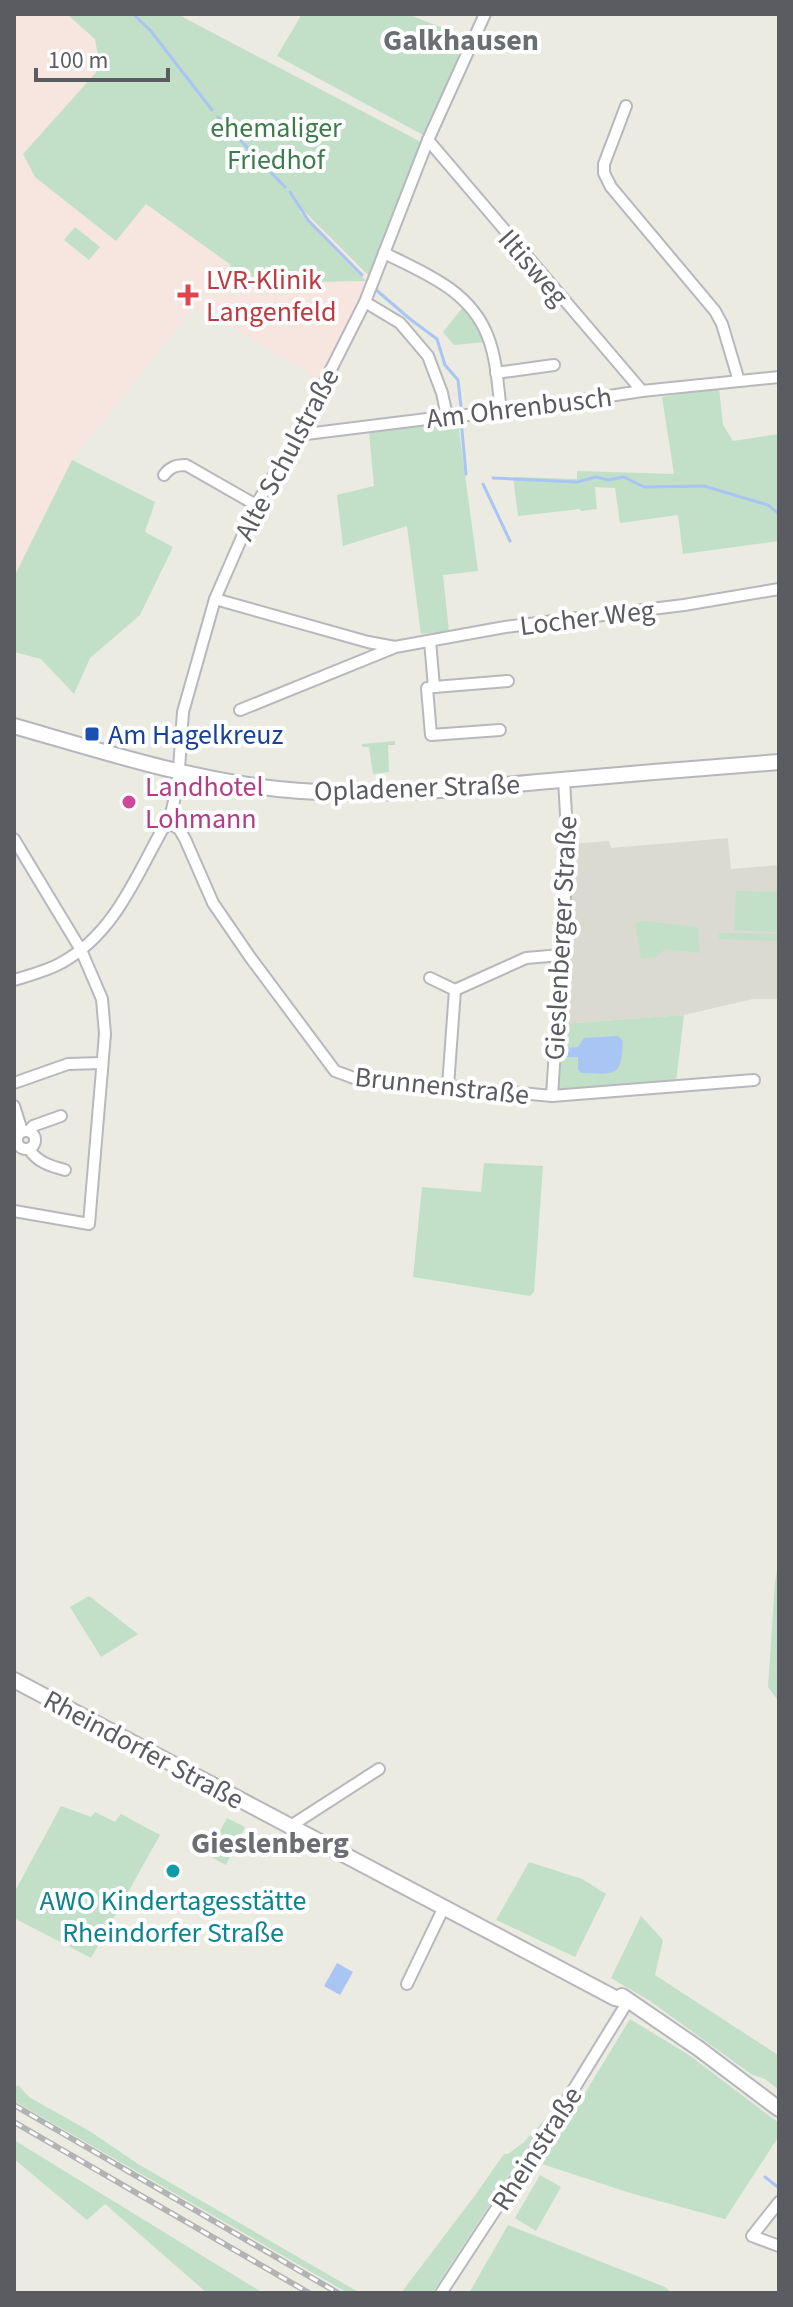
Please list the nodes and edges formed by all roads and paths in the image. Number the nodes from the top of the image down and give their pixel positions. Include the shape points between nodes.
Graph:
1 (485, 14) edge
2 (626, 106) dead end
3 (428, 140) junction
4 (384, 253) junction
5 (365, 302) junction
6 (554, 365) dead end
7 (496, 373) junction
8 (779, 377) edge
9 (739, 381) junction
10 (642, 391) junction
11 (501, 412) junction
12 (447, 416) junction
13 (298, 435) junction
14 (164, 475) dead end
15 (256, 505) junction
16 (779, 589) edge
17 (215, 599) junction
18 (430, 641) junction
19 (395, 647) junction
20 (508, 681) dead end
21 (434, 687) junction
22 (240, 710) dead end
23 (14, 726) edge
24 (500, 730) dead end
25 (779, 762) edge
26 (179, 772) junction
27 (564, 780) junction
28 (169, 823) junction
29 (14, 839) edge
30 (81, 950) junction
31 (561, 955) junction
32 (430, 978) dead end
33 (14, 980) edge
34 (455, 990) junction
35 (102, 1063) junction
36 (754, 1080) dead end
37 (14, 1083) edge
38 (448, 1086) junction
39 (552, 1096) junction
40 (14, 1106) edge
41 (61, 1116) dead end
42 (21, 1133) edge
43 (65, 1170) dead end
44 (14, 1211) edge
45 (14, 1680) edge
46 (379, 1769) dead end
47 (289, 1827) junction
48 (444, 1907) junction
49 (407, 1984) dead end
50 (628, 2001) junction
51 (779, 2109) edge
52 (779, 2202) edge
53 (779, 2246) edge
54 (441, 2293) edge

1 - 3 street, Alte Schulstraße
2 - 9 street via 604,173 715,311
3 - 4 street, Alte Schulstraße
3 - 10 street, Iltisweg
4 - 5 street, Alte Schulstraße
4 - 7 street via 432,276 475,312 489,339
5 - 12 street via 400,323 428,356
5 - 13 street, Alte Schulstraße
6 - 7 street
7 - 11 street
8 - 9 street, Am Ohrenbusch
9 - 10 street, Am Ohrenbusch
10 - 11 street, Am Ohrenbusch
11 - 12 street, Am Ohrenbusch
12 - 13 street, Am Ohrenbusch
13 - 15 street, Alte Schulstraße
14 - 15 street via 176,465 186,465
15 - 17 street, Alte Schulstraße
16 - 18 street, Locher Weg
17 - 19 street, Locher Weg
17 - 26 street, Alte Schulstraße via 183,712
18 - 19 street, Locher Weg
18 - 21 street
19 - 22 street, Locher Weg
20 - 21 street
21 - 24 street via 427,688 431,735
23 - 26 main road, Opladener Straße
25 - 27 main road, Opladener Straße
26 - 27 main road, Opladener Straße via 249,785 344,793
26 - 28 street, Alte Schulstraße
27 - 31 street, Gieslenberger Straße via 568,849
28 - 30 street via 111,922
28 - 38 street, Brunnenstraße via 185,839 213,903 335,1071 362,1081
29 - 30 street
30 - 33 street via 60,964
30 - 35 street via 102,999
31 - 34 street via 526,958
31 - 39 street, Gieslenberger Straße
32 - 34 street
34 - 38 street
35 - 37 street via 68,1064
35 - 44 street via 89,1224
36 - 39 street, Brunnenstraße
38 - 39 street, Brunnenstraße
40 - 42 street
41 - 42 street
42 - 43 street via 33,1134 29,1149 34,1156
45 - 47 main road, Rheindorfer Straße
46 - 47 street
47 - 48 main road, Rheindorfer Straße
48 - 49 street
48 - 50 main road, Rheindorfer Straße via 566,1962
50 - 51 main road, Rheindorfer Straße
50 - 54 street, Rheinstraße
52 - 53 street via 752,2236

